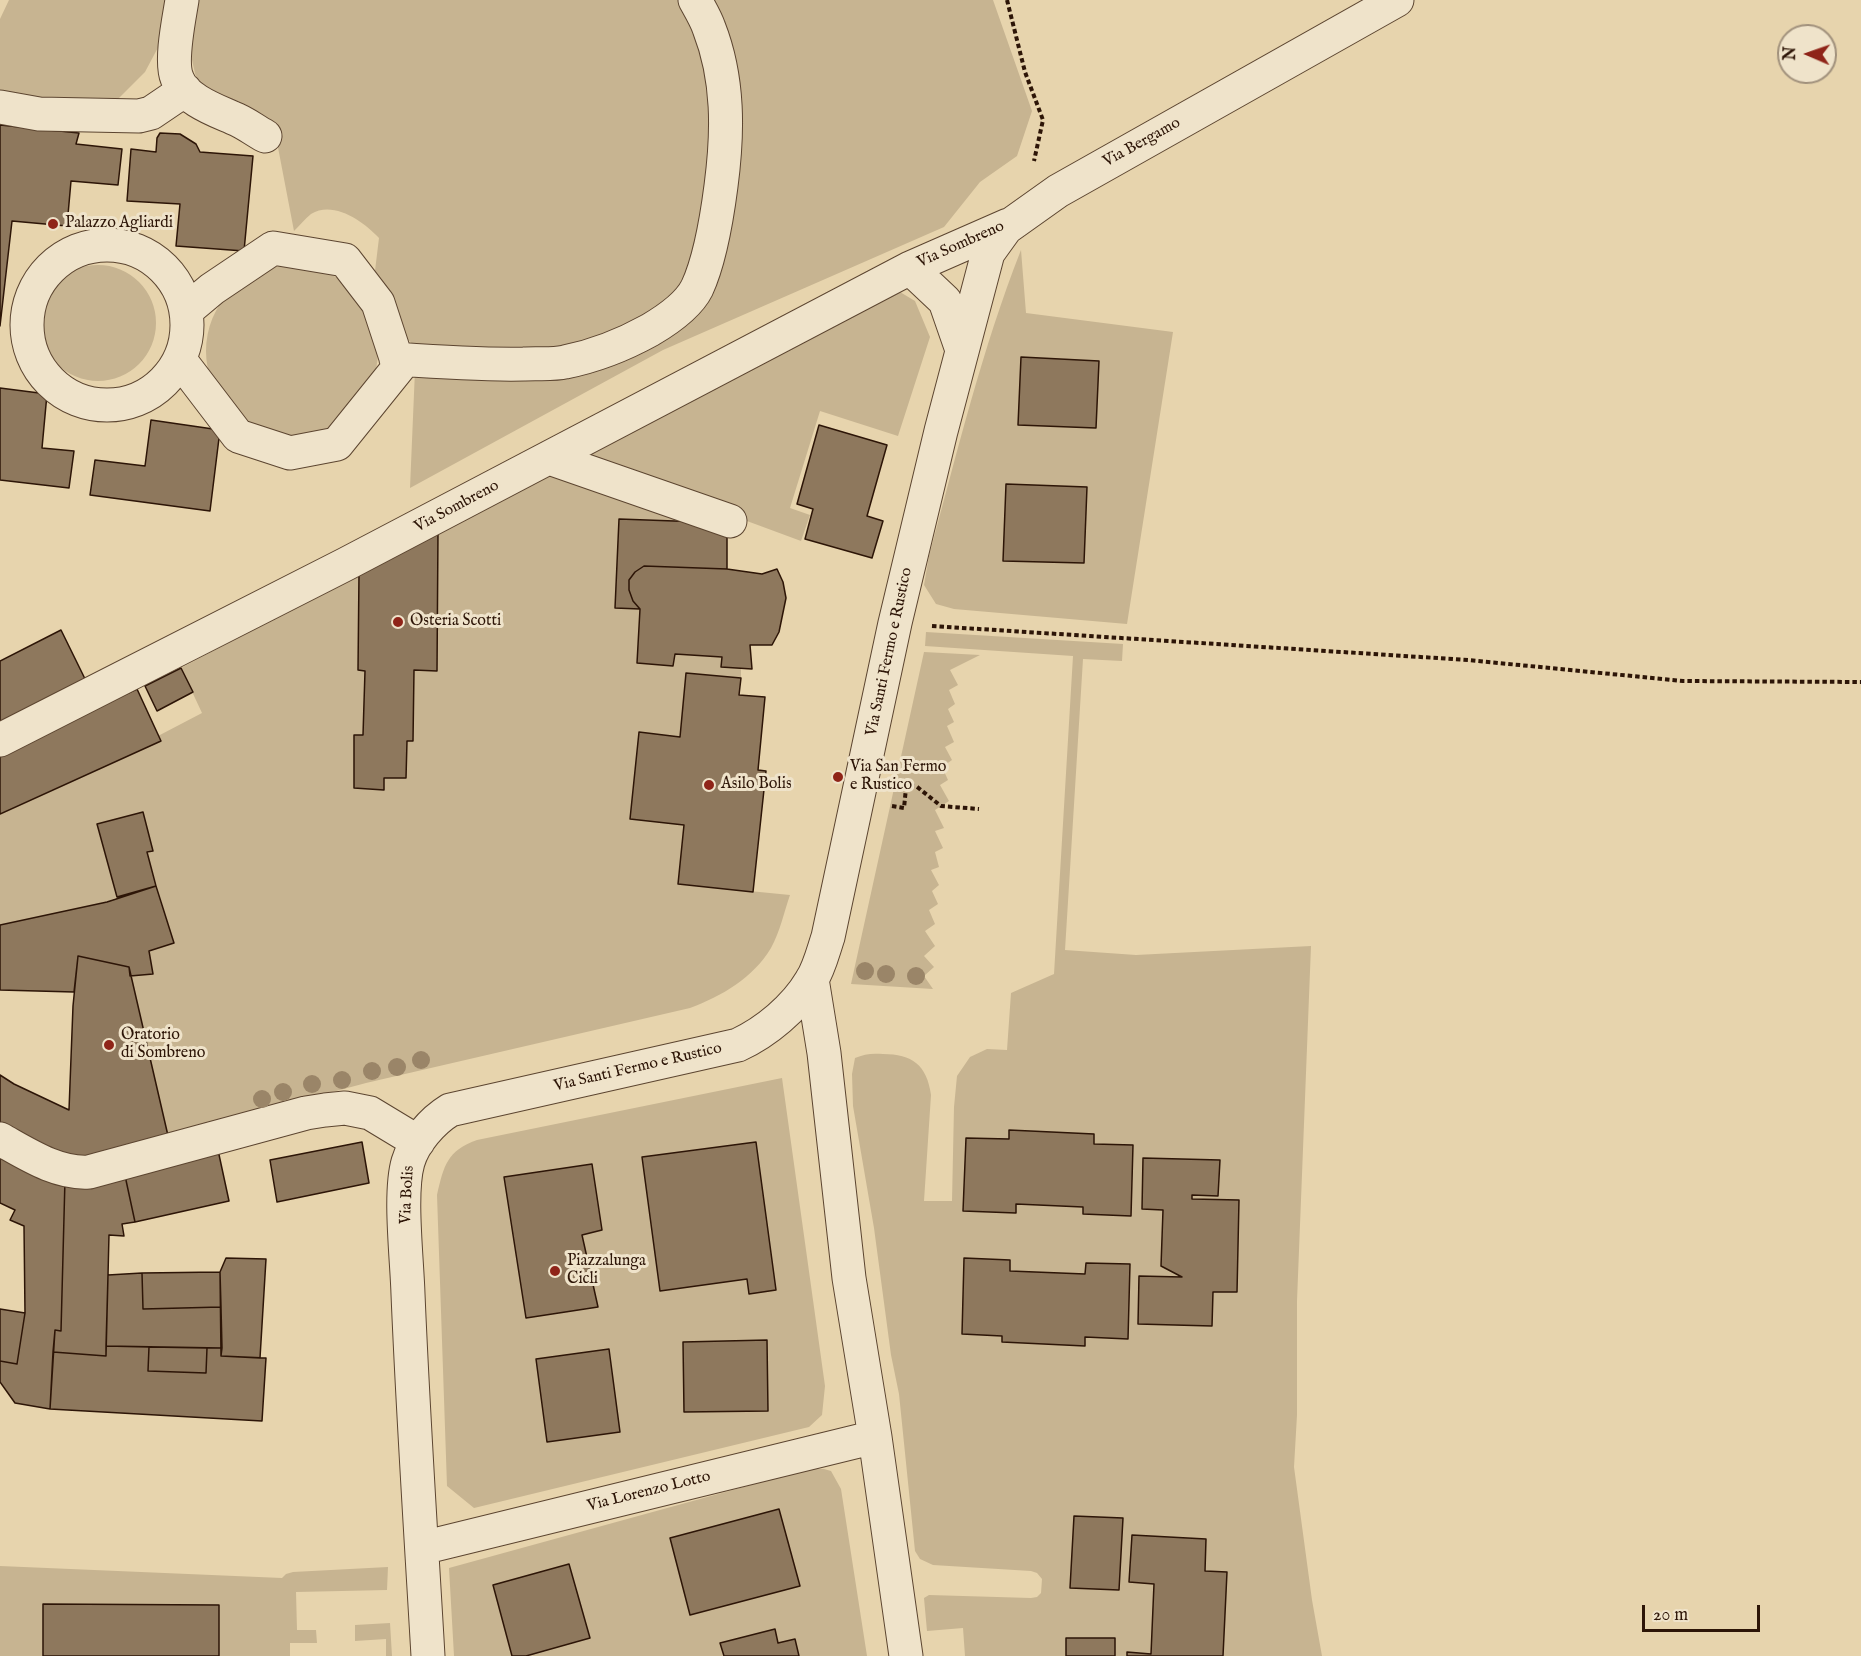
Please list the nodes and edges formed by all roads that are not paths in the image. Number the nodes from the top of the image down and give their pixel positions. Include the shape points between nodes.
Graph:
1 (182, 0) edge
2 (695, 0) edge
3 (1397, 0) edge
4 (185, 90) junction
5 (0, 107) edge
6 (265, 136) dead end
7 (1012, 223) junction
8 (910, 268) junction
9 (187, 310) junction
10 (962, 350) junction
11 (396, 359) junction
12 (180, 360) junction
13 (549, 458) junction
14 (730, 521) dead end
15 (0, 740) edge
16 (812, 979) junction
17 (0, 1138) edge
18 (418, 1142) junction
19 (875, 1437) junction
20 (422, 1548) junction
21 (428, 1656) edge
22 (906, 1656) edge

1 - 4 street via 175,61 177,78
2 - 11 street via 710,29 724,83 725,148 716,220 704,267 696,289 682,307 634,339 608,351 562,363
3 - 7 street, Via Bergamo via 1058,190
4 - 5 street via 151,113 139,116 39,114
4 - 6 street via 204,105
7 - 8 street, Via Sombreno
7 - 10 street, Via Bergamo via 988,253
8 - 10 street, Via Sombreno via 945,301
8 - 13 street, Via Sombreno
9 - 11 street via 212,288 273,248 345,260 378,303
9 - 12 street via 188,336
9 - 12 street via 178,285 162,265 140,251 116,244 88,246 63,257 43,276 30,301 27,328 32,355 47,378 68,395 94,405 120,405 145,397 165,381
10 - 16 street, Via Santi Fermo e Rustico via 895,623 828,938
11 - 12 street via 399,367 337,444 290,453 238,436
13 - 14 street
13 - 15 street, Via Sombreno
16 - 18 street, Via Santi Fermo e Rustico via 773,1023 738,1045 450,1110
16 - 19 street via 849,1278
17 - 18 street, Via Bolis via 33,1157 79,1173 306,1113 345,1108 370,1113
18 - 20 street, Via Bolis via 408,1161 405,1205
19 - 20 street, Via Lorenzo Lotto
19 - 22 street
20 - 21 street, Via Bolis

